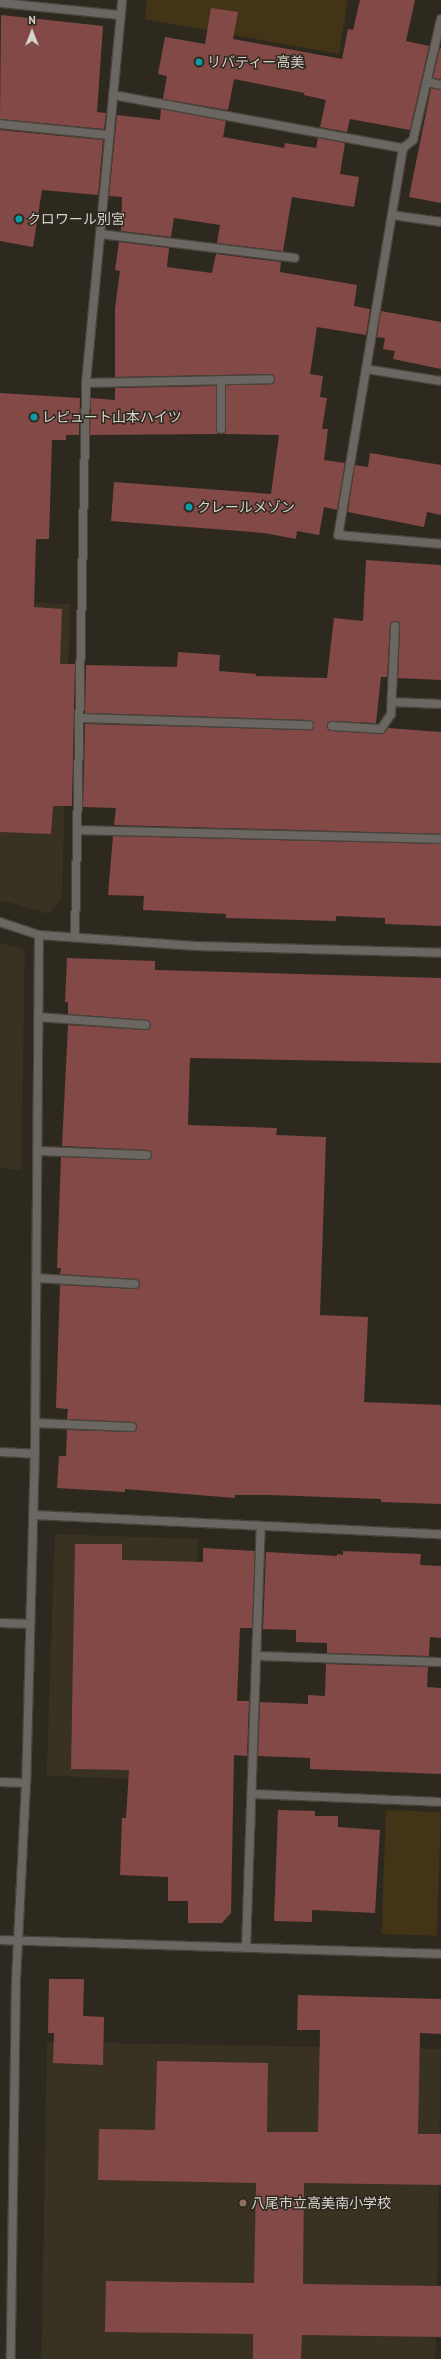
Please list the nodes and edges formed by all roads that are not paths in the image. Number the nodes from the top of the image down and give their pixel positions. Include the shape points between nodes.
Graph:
1 (122, 0) edge
2 (2, 2) dead end
3 (120, 15) junction
4 (441, 19) edge
5 (427, 82) junction
6 (441, 85) edge
7 (113, 95) junction
8 (0, 124) edge
9 (109, 135) junction
10 (403, 148) junction
11 (392, 215) junction
12 (441, 222) edge
13 (100, 234) junction
14 (295, 258) dead end
15 (366, 369) junction
16 (270, 379) dead end
17 (221, 380) junction
18 (441, 382) edge
19 (86, 383) junction
20 (221, 429) dead end
21 (441, 544) edge
22 (395, 626) dead end
23 (392, 702) junction
24 (441, 704) edge
25 (80, 718) junction
26 (309, 725) dead end
27 (332, 726) dead end
28 (78, 830) junction
29 (441, 839) edge
30 (0, 922) edge
31 (39, 935) junction
32 (76, 937) junction
33 (441, 952) edge
34 (38, 1017) junction
35 (146, 1025) dead end
36 (37, 1151) junction
37 (148, 1155) dead end
38 (36, 1278) junction
39 (135, 1284) dead end
40 (35, 1423) junction
41 (132, 1427) dead end
42 (0, 1452) edge
43 (34, 1454) junction
44 (33, 1515) junction
45 (261, 1527) junction
46 (441, 1534) edge
47 (0, 1623) edge
48 (30, 1624) junction
49 (256, 1656) junction
50 (441, 1662) edge
51 (0, 1782) edge
52 (26, 1783) junction
53 (251, 1794) junction
54 (441, 1802) edge
55 (0, 1940) edge
56 (19, 1940) junction
57 (246, 1948) junction
58 (441, 1954) edge
59 (11, 2359) edge

1 - 3 street
2 - 3 street
3 - 7 street
4 - 5 street
5 - 6 street
5 - 10 street via 414,140
7 - 9 street
7 - 10 street
8 - 9 street
9 - 13 street
10 - 11 street
11 - 12 street
11 - 15 street
13 - 14 street
13 - 19 street
15 - 18 street
15 - 21 street via 338,536
16 - 17 street
17 - 19 street
17 - 20 street
19 - 25 street
22 - 23 street
23 - 24 street
23 - 27 street via 391,714 381,729
25 - 26 street
25 - 28 street
28 - 29 street
28 - 32 street
30 - 31 street
31 - 32 street
31 - 34 street
32 - 33 street via 196,946
34 - 35 street
34 - 36 street
36 - 37 street
36 - 38 street
38 - 39 street
38 - 40 street
40 - 41 street
40 - 43 street
42 - 43 street
43 - 44 street
44 - 45 street
44 - 48 street
45 - 46 street
45 - 49 street
47 - 48 street
48 - 52 street
49 - 50 street
49 - 53 street
51 - 52 street
52 - 56 street
53 - 54 street
53 - 57 street
55 - 56 street
56 - 57 street
56 - 59 street via 16,1978
57 - 58 street

